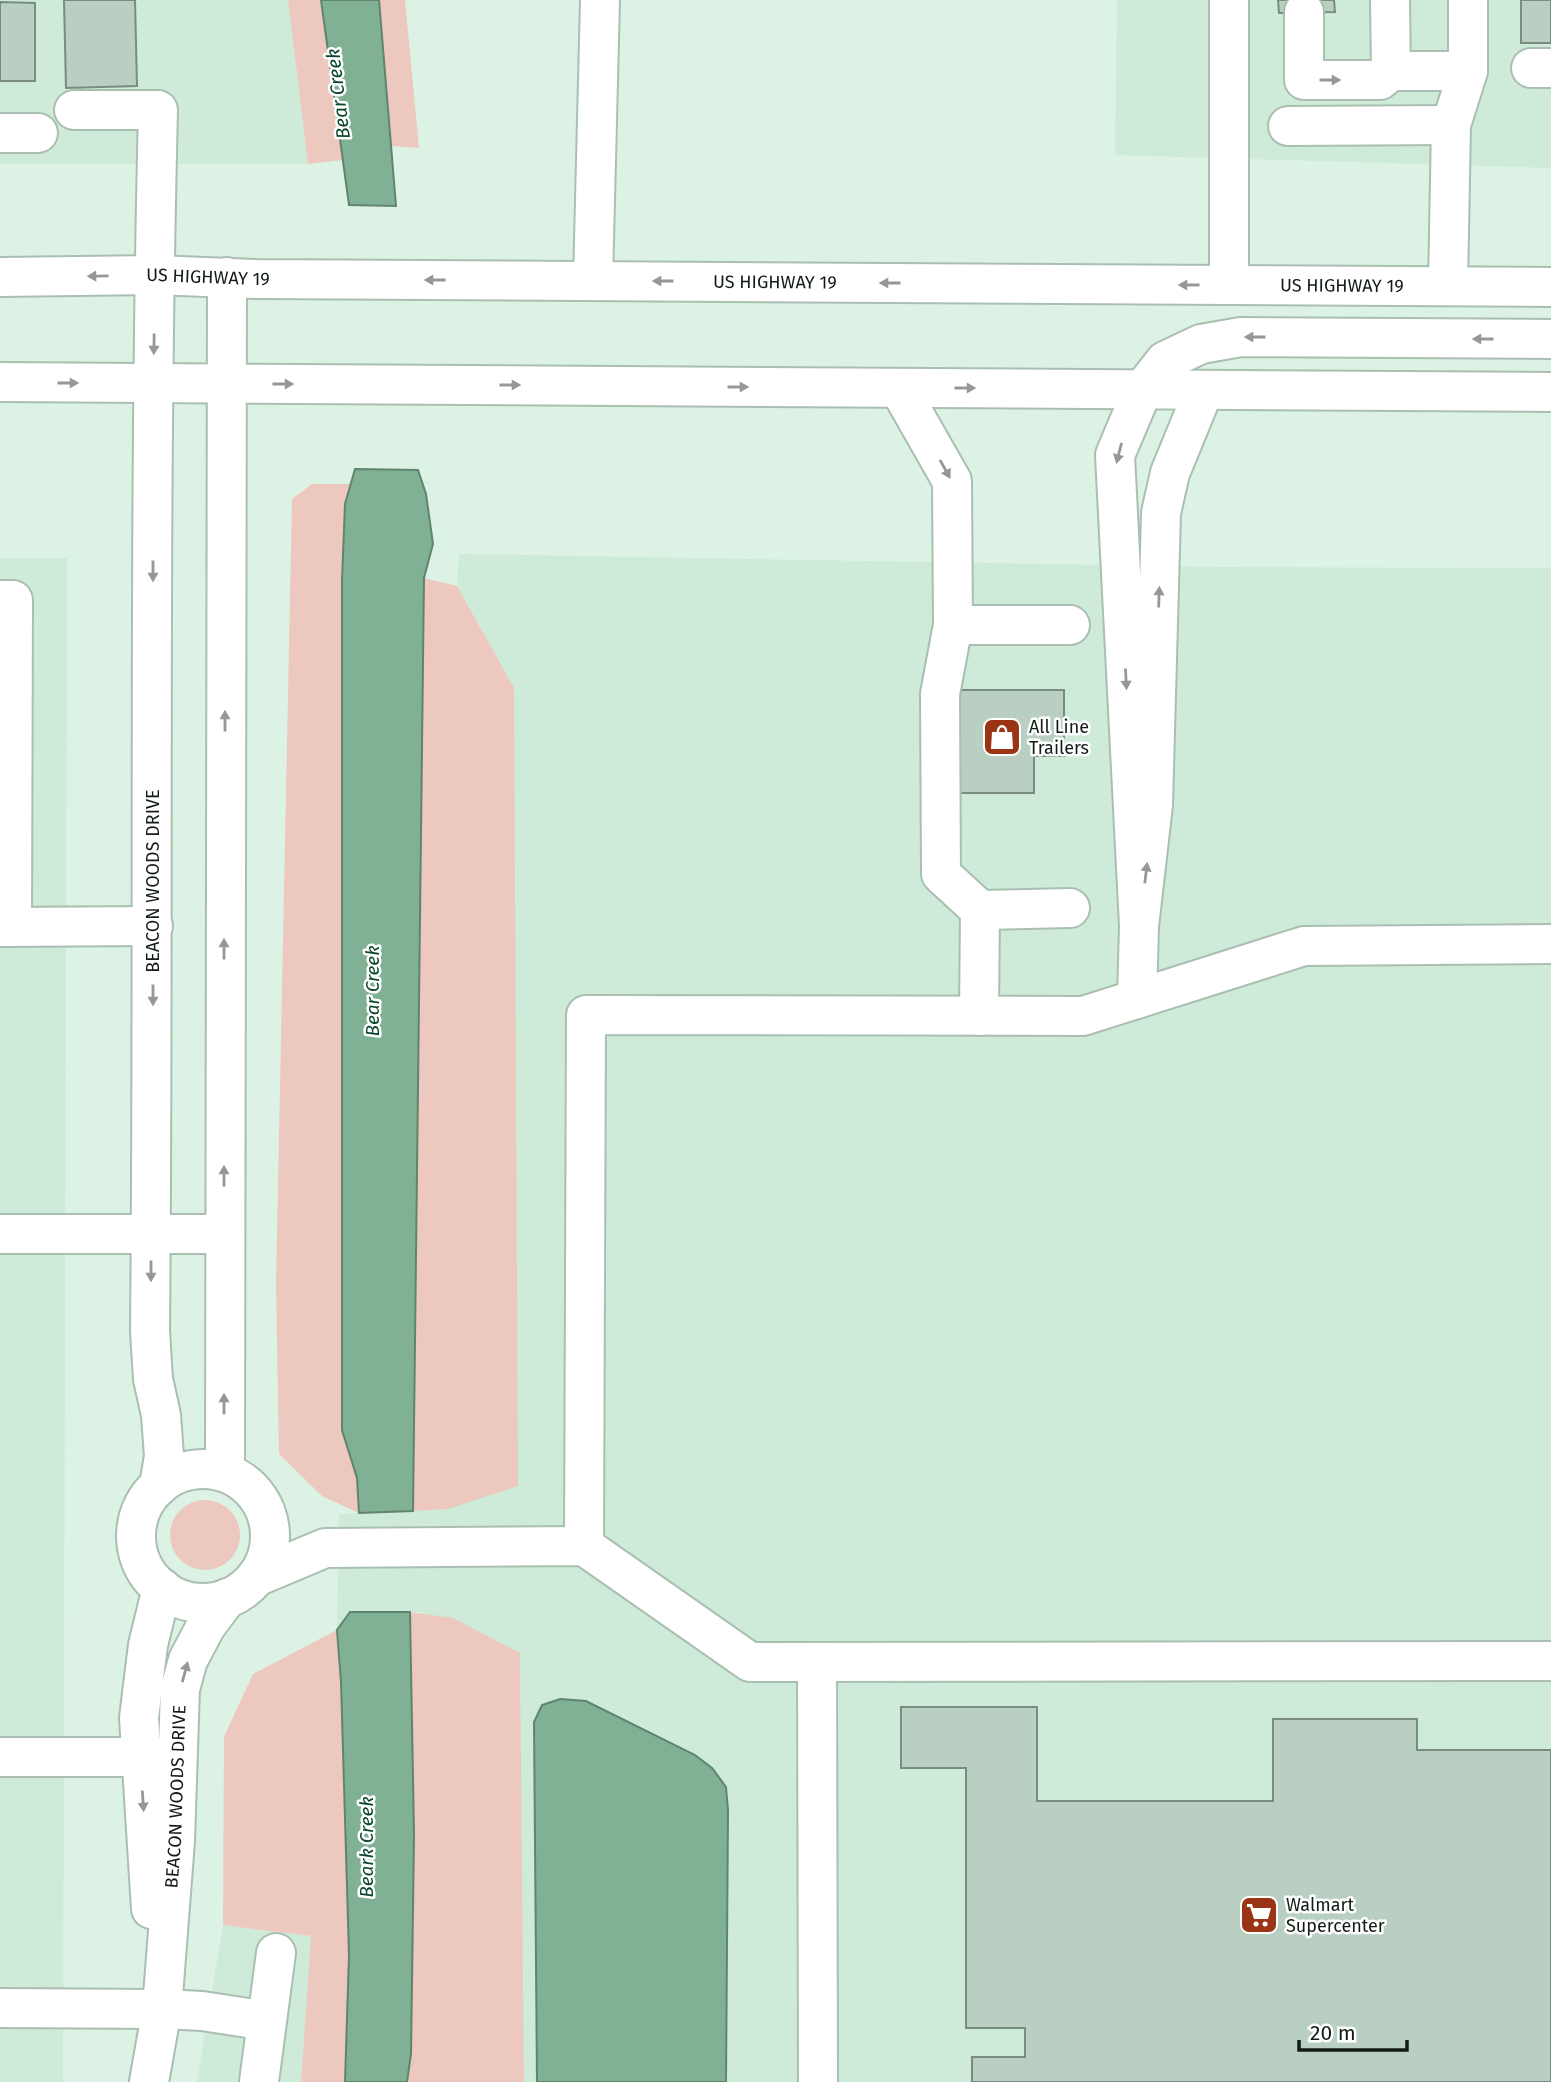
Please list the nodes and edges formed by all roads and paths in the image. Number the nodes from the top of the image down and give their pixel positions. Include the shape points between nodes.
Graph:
1 (600, 0) edge
2 (1229, 0) edge
3 (1390, 0) edge
4 (1468, 0) edge
5 (1304, 12) dead end
6 (1391, 71) junction
7 (1468, 71) junction
8 (74, 110) dead end
9 (1451, 125) junction
10 (1288, 126) dead end
11 (0, 133) edge
12 (38, 133) dead end
13 (155, 275) junction
14 (0, 277) edge
15 (227, 278) junction
16 (593, 281) junction
17 (1229, 285) junction
18 (1448, 286) junction
19 (1551, 287) edge
20 (1551, 339) edge
21 (0, 383) edge
22 (153, 383) junction
23 (226, 383) junction
24 (899, 388) junction
25 (1143, 389) junction
26 (1204, 390) junction
27 (1551, 392) edge
28 (0, 600) edge
29 (953, 625) junction
30 (1070, 625) dead end
31 (6, 860) edge
32 (1070, 908) dead end
33 (980, 910) junction
34 (153, 926) junction
35 (1139, 926) junction
36 (6, 927) edge
37 (1551, 944) edge
38 (1137, 999) junction
39 (979, 1016) junction
40 (0, 1234) edge
41 (151, 1234) junction
42 (224, 1234) junction
43 (225, 1472) junction
44 (159, 1486) junction
45 (267, 1515) junction
46 (584, 1546) junction
47 (325, 1548) junction
48 (162, 1588) junction
49 (241, 1588) junction
50 (1551, 1661) edge
51 (817, 1662) junction
52 (0, 1757) edge
53 (159, 1757) junction
54 (276, 1953) dead end
55 (0, 2008) edge
56 (162, 2008) junction
57 (267, 2021) junction
58 (149, 2082) edge
59 (259, 2082) edge
60 (818, 2082) edge

1 - 16 main road
2 - 17 main road
3 - 6 main road
4 - 7 main road
5 -> 6 main road via 1304,80 1380,80
6 - 7 main road
7 - 9 main road
8 - 13 main road, BEACON WOODS DRIVE via 158,110
9 - 10 main road
9 - 18 main road
11 - 12 main road
13 -> 14 main road, US HIGHWAY 19
13 - 15 main road, US HIGHWAY 19
13 -> 22 main road, BEACON WOODS DRIVE
16 -> 15 main road, US HIGHWAY 19
15 - 23 main road
17 -> 16 main road, US HIGHWAY 19
17 - 18 main road, US HIGHWAY 19
18 - 19 main road, US HIGHWAY 19
20 -> 25 main road via 1241,337 1201,344 1165,361
21 -> 22 main road
22 - 23 main road
22 -> 34 main road, BEACON WOODS DRIVE
23 -> 24 main road
42 -> 23 main road
24 -> 25 main road
24 -> 29 main road via 952,481
25 - 26 main road
25 -> 35 main road via 1115,455
26 - 27 main road
35 -> 26 main road via 1153,805 1161,513 1170,473
28 - 31 main road via 13,600
29 - 30 main road
29 - 33 main road via 940,694 941,874
31 - 36 main road
32 - 33 main road
33 - 39 main road
34 - 36 main road
34 -> 41 main road, BEACON WOODS DRIVE
35 - 38 main road
37 - 38 main road via 1304,946
38 - 39 main road via 1083,1016
39 - 46 main road via 586,1015
40 - 41 main road
41 - 42 main road
41 -> 44 main road, BEACON WOODS DRIVE via 150,1331 164,1456
43 -> 42 main road
43 - 44 main road via 205,1468 184,1472
43 - 45 main road via 258,1497
44 - 48 main road, BEACON WOODS DRIVE via 150,1494 136,1534 147,1573
45 - 47 main road
45 - 49 main road, BEACON WOODS DRIVE via 269,1548 264,1563
46 - 47 main road
46 - 51 main road via 750,1662
47 - 49 main road
48 - 49 main road via 180,1599 200,1603
48 - 53 main road, BEACON WOODS DRIVE via 148,1645 139,1718
53 -> 49 main road, BEACON WOODS DRIVE via 188,1660 206,1626
50 - 51 main road
51 - 60 main road
52 - 53 main road
53 - 56 main road, BEACON WOODS DRIVE via 150,1902
54 - 57 main road
55 - 56 main road
56 - 57 main road
56 - 58 main road, BEACON WOODS DRIVE
57 - 59 main road

